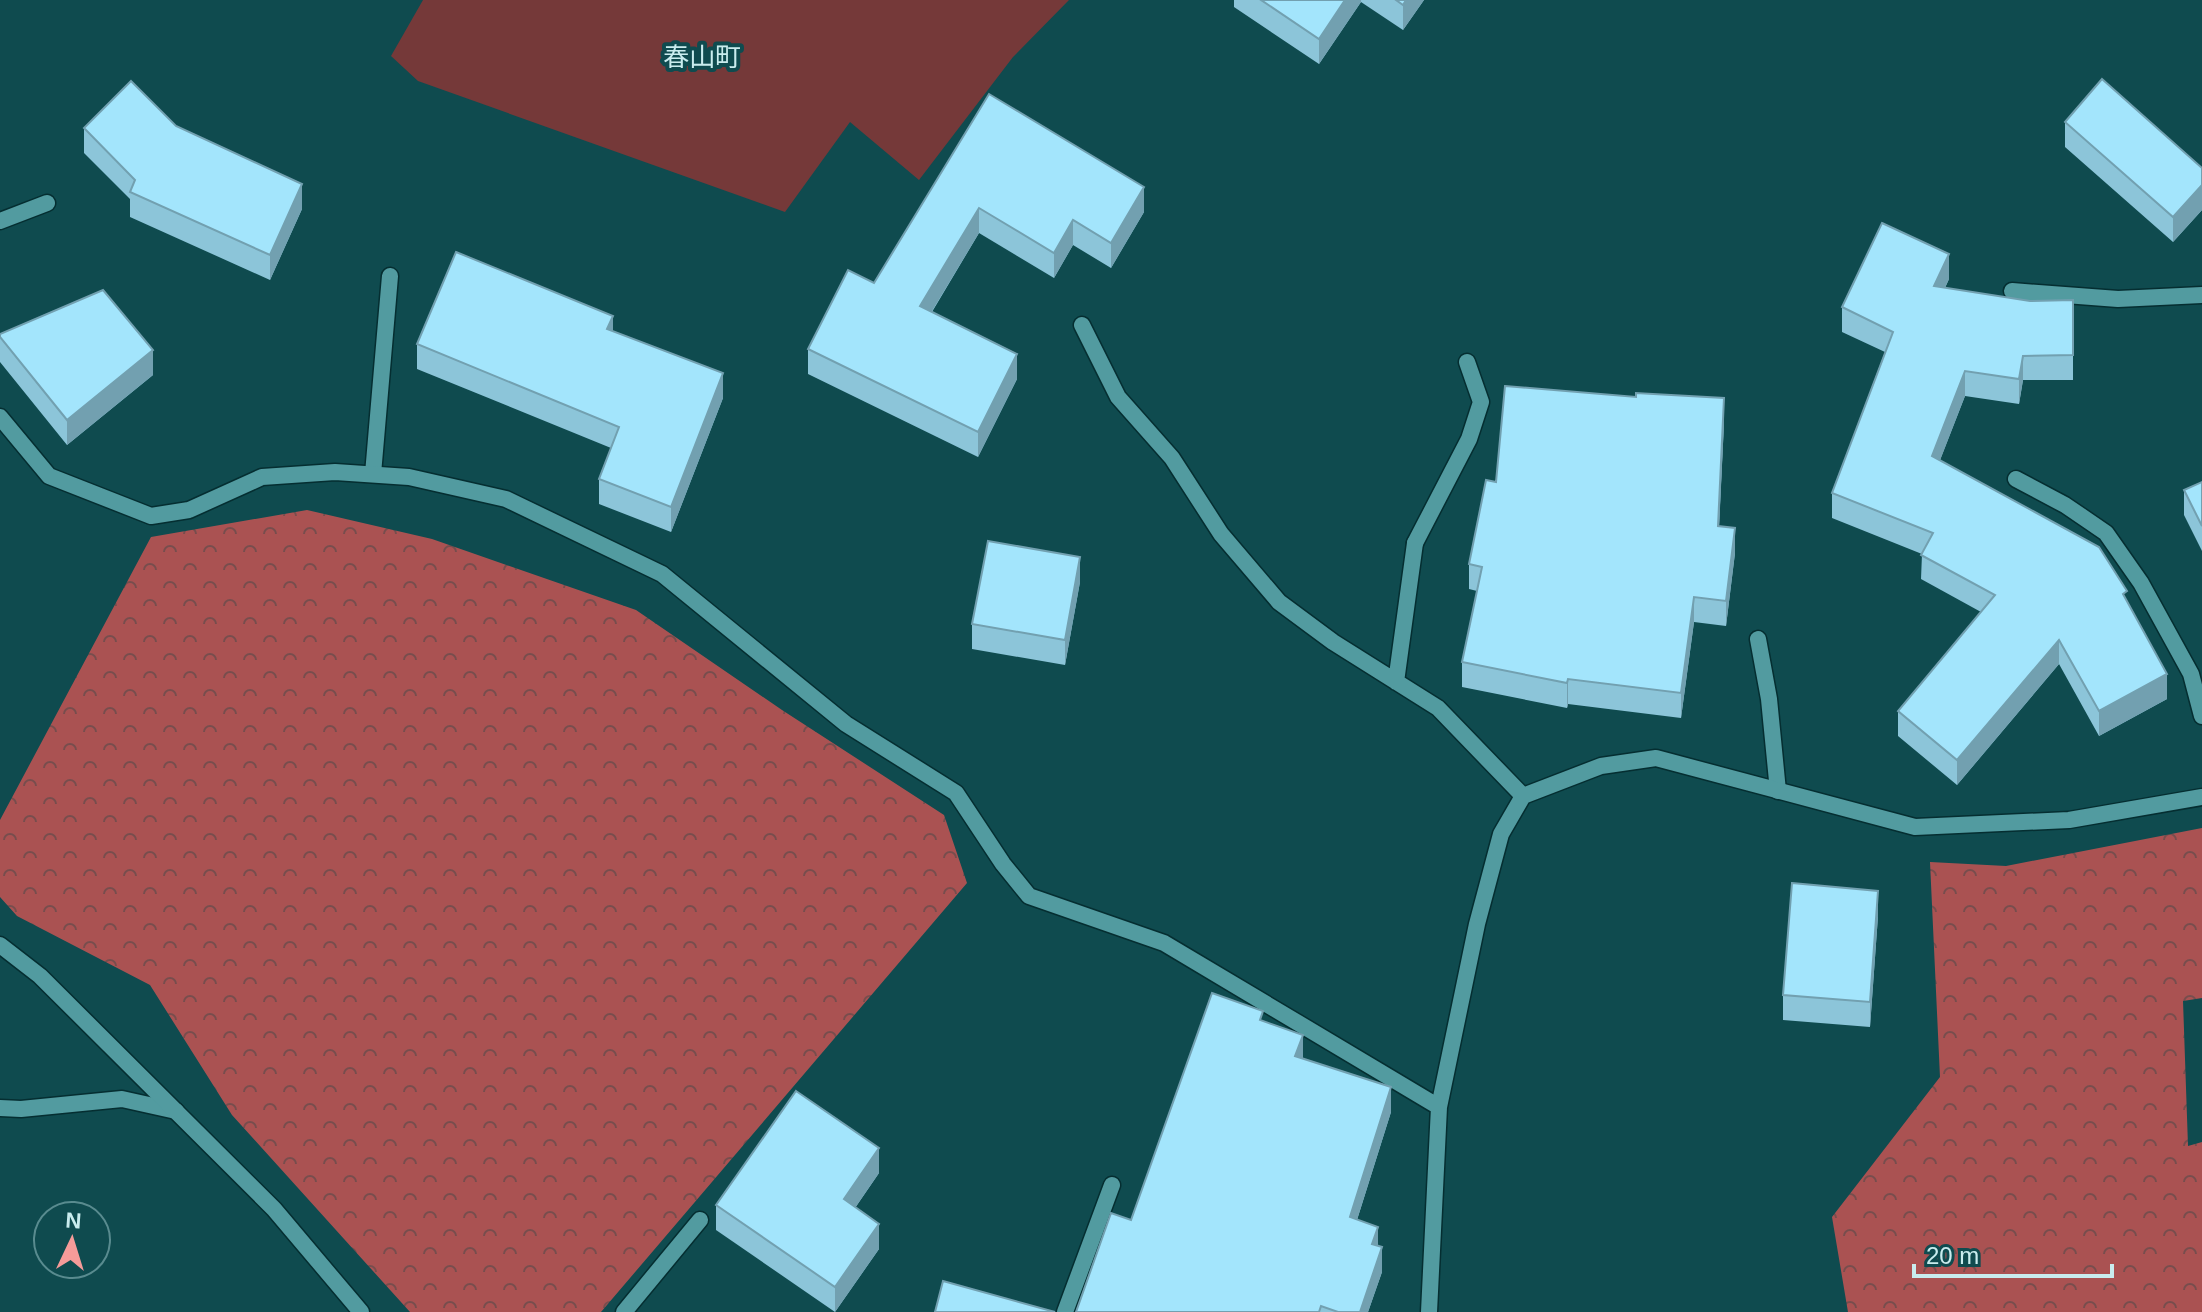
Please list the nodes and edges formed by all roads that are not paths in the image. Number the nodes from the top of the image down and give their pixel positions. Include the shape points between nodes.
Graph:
1 (47, 203) dead end
2 (0, 221) edge
3 (390, 276) dead end
4 (2012, 291) dead end
5 (2202, 295) edge
6 (1082, 325) dead end
7 (1467, 362) dead end
8 (0, 417) edge
9 (373, 474) junction
10 (2016, 479) dead end
11 (1758, 639) dead end
12 (1396, 682) junction
13 (2202, 716) edge
14 (1778, 791) junction
15 (1523, 796) junction
16 (2202, 797) edge
17 (0, 945) edge
18 (1439, 1107) junction
19 (0, 1108) edge
20 (176, 1111) junction
21 (1112, 1185) dead end
22 (700, 1220) dead end
23 (361, 1312) edge
24 (624, 1312) edge
25 (1065, 1312) edge
26 (1429, 1312) edge

1 - 2 street
3 - 9 street
4 - 5 street via 2118,299
6 - 12 street via 1118,397 1172,458 1221,534 1279,602
7 - 12 street via 1481,402 1469,439 1415,543
8 - 9 street via 49,476 151,516 189,510 262,477
9 - 18 street via 506,499 662,574 846,724 956,793 1029,896 1164,943
10 - 13 street via 2106,533 2141,583 2191,674
11 - 14 street
12 - 15 street via 1438,708
14 - 15 street via 1656,758 1601,766
14 - 16 street via 1915,827 2069,820
15 - 18 street via 1501,834
17 - 20 street via 40,976
18 - 26 street
19 - 20 street via 122,1099
20 - 23 street via 274,1209
21 - 25 street
22 - 24 street

